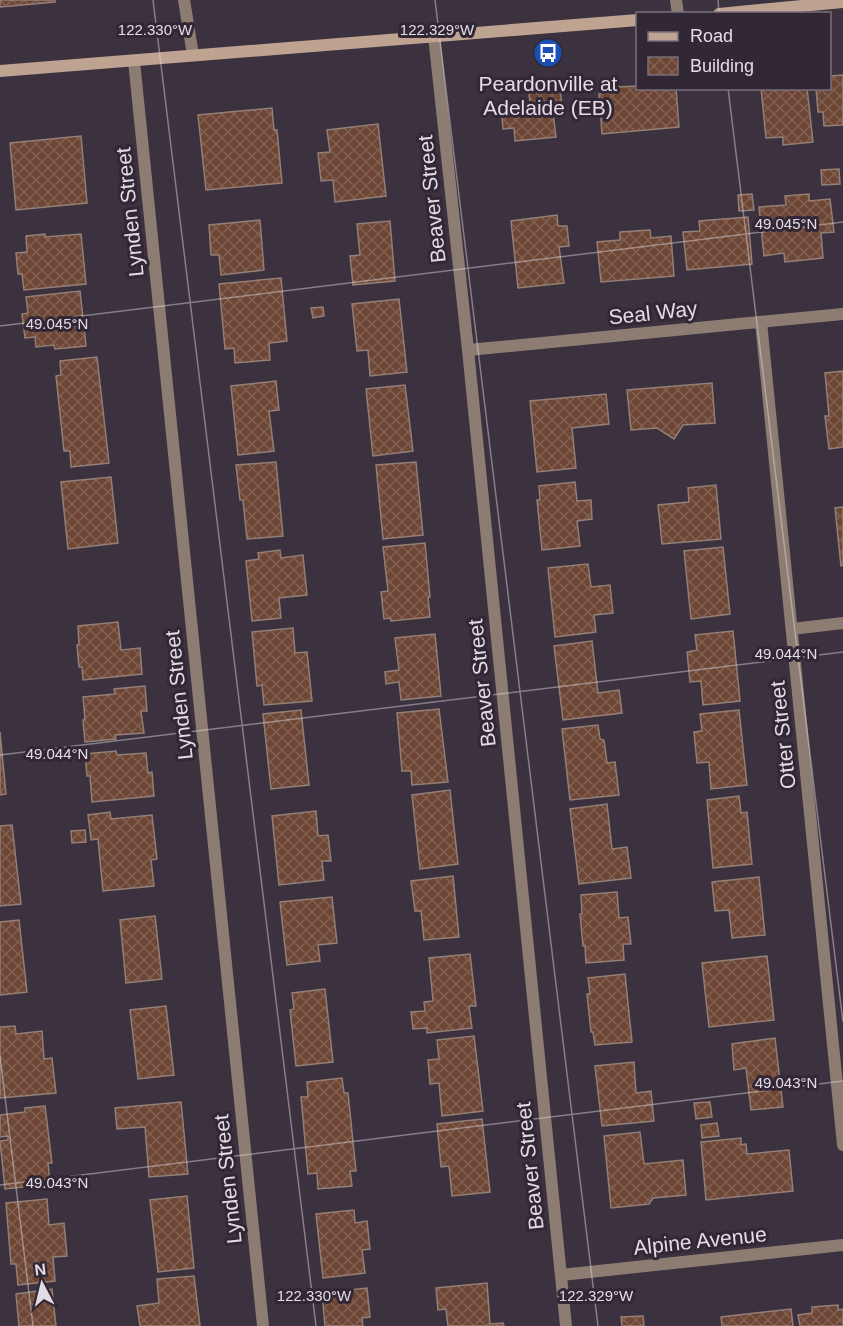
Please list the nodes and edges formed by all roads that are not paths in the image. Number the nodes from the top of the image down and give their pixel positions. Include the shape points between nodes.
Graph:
1 (184, 0) edge
2 (843, 2) edge
3 (740, 12) edge
4 (636, 20) edge
5 (434, 36) junction
6 (193, 55) junction
7 (134, 61) junction
8 (0, 71) edge
9 (843, 314) edge
10 (761, 322) junction
11 (468, 350) junction
12 (843, 623) edge
13 (792, 629) junction
14 (843, 1145) edge
15 (843, 1245) edge
16 (561, 1275) junction
17 (263, 1326) edge
18 (566, 1326) edge

1 - 6 street
2 - 3 main road
4 - 5 main road
5 - 6 main road
5 - 11 street, Beaver Street
6 - 7 main road
7 - 8 main road
7 - 17 street, Lynden Street
9 - 10 street, Seal Way
10 - 11 street, Seal Way
10 - 13 street, Otter Street
11 - 16 street, Beaver Street
12 - 13 street
13 - 14 street, Otter Street
15 - 16 street, Alpine Avenue
16 - 18 street, Beaver Street

